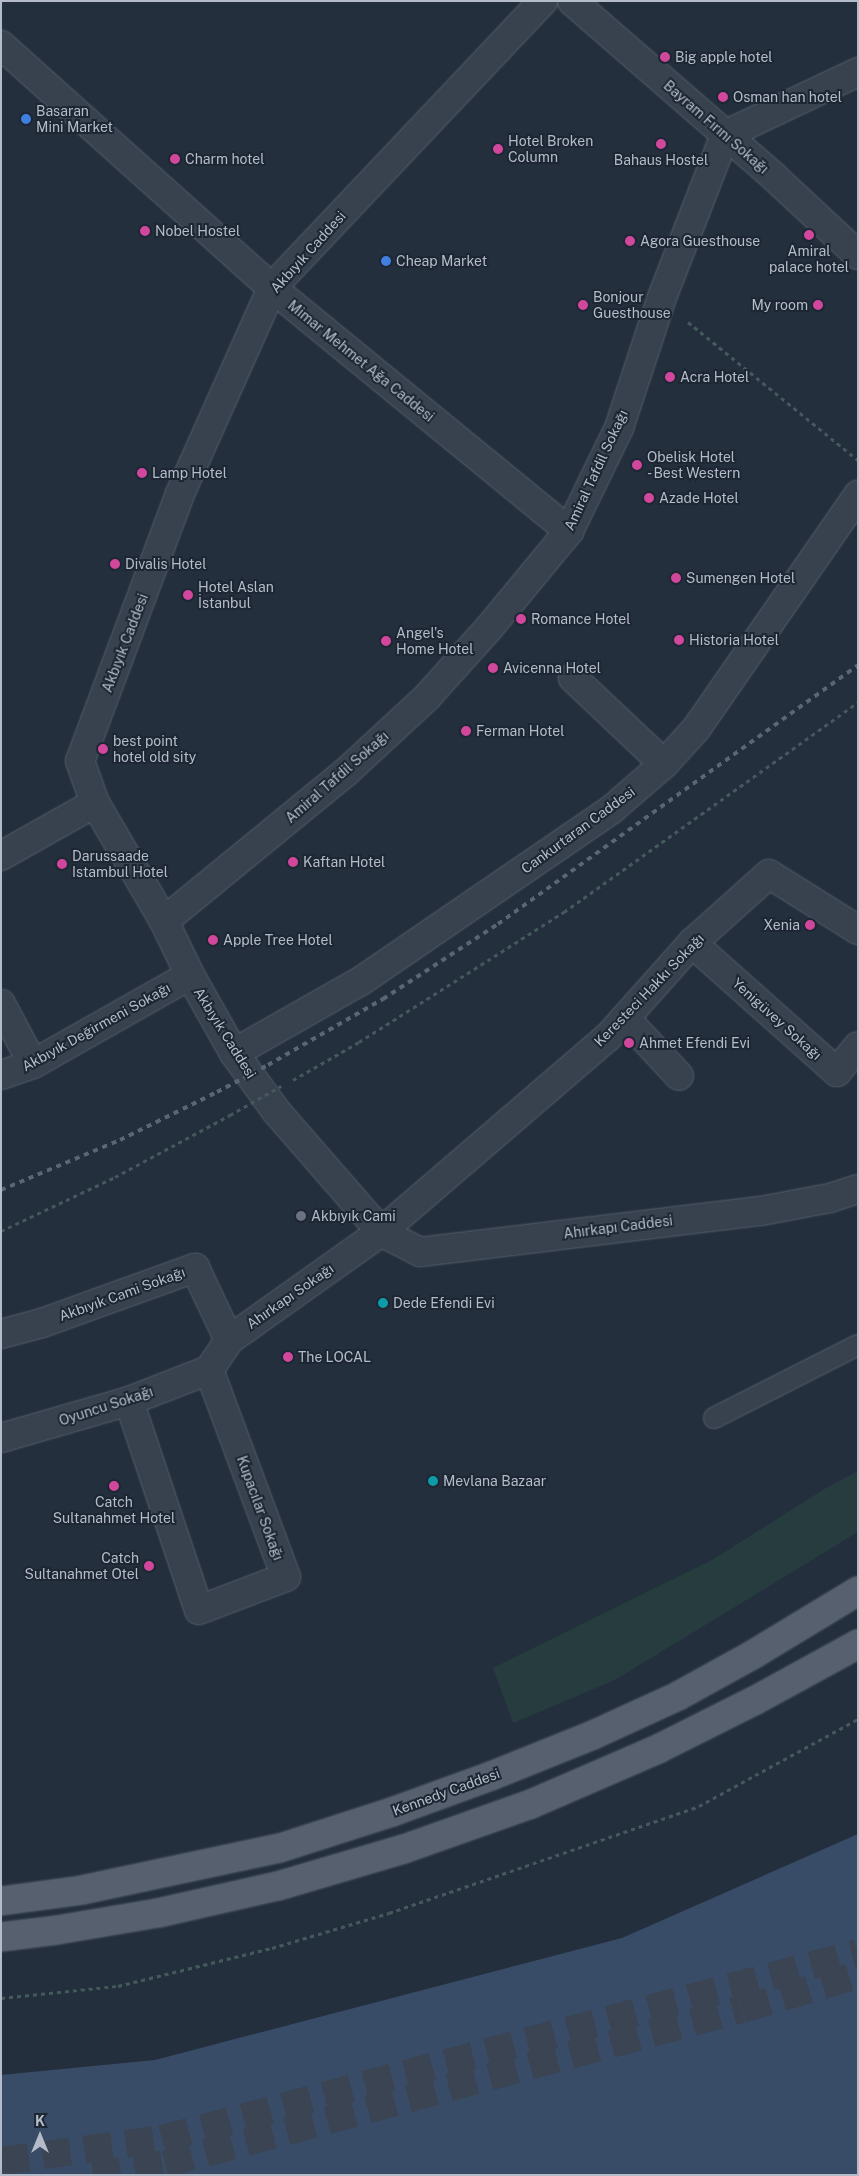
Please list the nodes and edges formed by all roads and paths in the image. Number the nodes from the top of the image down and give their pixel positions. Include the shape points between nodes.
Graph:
1 (543, 1) edge
2 (572, 1) edge
3 (1, 45) edge
4 (858, 72) edge
5 (725, 135) junction
6 (858, 255) edge
7 (272, 288) junction
8 (697, 329) dead end
9 (858, 460) edge
10 (858, 495) edge
11 (569, 531) junction
12 (573, 678) dead end
13 (858, 702) edge
14 (664, 764) junction
15 (95, 803) junction
16 (1, 856) edge
17 (164, 921) junction
18 (858, 930) edge
19 (692, 943) junction
20 (190, 975) junction
21 (1, 1004) edge
22 (625, 1018) junction
23 (858, 1046) edge
24 (234, 1053) junction
25 (33, 1064) junction
26 (1, 1076) edge
27 (679, 1076) dead end
28 (858, 1189) edge
29 (1, 1231) edge
30 (381, 1232) junction
31 (1, 1334) edge
32 (229, 1340) junction
33 (858, 1345) edge
34 (208, 1370) junction
35 (129, 1400) junction
36 (714, 1418) dead end
37 (1, 1438) edge
38 (858, 1591) edge
39 (858, 1644) edge
40 (858, 1719) edge
41 (1, 1901) edge
42 (1, 1937) edge
43 (1, 1998) edge

1 - 7 street, Akbıyık Caddesi
2 - 5 street, Bayram Fırını Sokağı
3 - 7 street, Mimar Mehmet Ağa Caddesi
4 - 5 street
5 - 6 street, Bayram Fırını Sokağı
5 - 11 street, Amiral Tafdil Sokağı via 661,300 619,428
7 - 11 street, Mimar Mehmet Ağa Caddesi
7 - 15 street, Akbıyık Caddesi via 180,494 80,761
8 - 9 path
10 - 14 street, Cankurtaran Caddesi via 696,729
11 - 17 street, Amiral Tafdil Sokağı via 427,697 345,773
12 - 14 street
13 - 29 path, bridge via 564,912 359,1042 115,1177
14 - 24 street, Cankurtaran Caddesi via 612,809 360,981
15 - 16 street
15 - 17 street, Akbıyık Caddesi
17 - 20 street, Akbıyık Caddesi
18 - 19 street, Keresteci Hakkı Sokağı via 769,874
19 - 22 street, Keresteci Hakkı Sokağı
19 - 23 street, Yenigüvey Sokağı via 837,1072
20 - 24 street, Akbıyık Caddesi
20 - 25 street, Akbıyık Değirmeni Sokağı
21 - 25 street
22 - 27 street
22 - 30 street, Keresteci Hakkı Sokağı via 609,1036
24 - 30 street, Akbıyık Caddesi via 276,1111
25 - 26 street, Akbıyık Değirmeni Sokağı
28 - 30 street, Ahırkapı Caddesi via 830,1198 761,1210 420,1252
30 - 32 street, Ahırkapı Sokağı
31 - 32 street, Akbıyık Cami Sokağı via 42,1323 195,1268
32 - 34 street, Ahırkapı Sokağı
33 - 36 lane
34 - 35 street, Oyuncu Sokağı
34 - 35 street, Kupacılar Sokağı via 286,1577 199,1610
35 - 37 street, Oyuncu Sokağı
38 - 41 main road, Kennedy Caddesi via 678,1696 585,1739 392,1812 280,1848 82,1890
39 - 42 main road via 658,1749 531,1804 404,1849 278,1886 158,1913
40 - 43 path via 699,1806 389,1913 272,1948 118,1986

